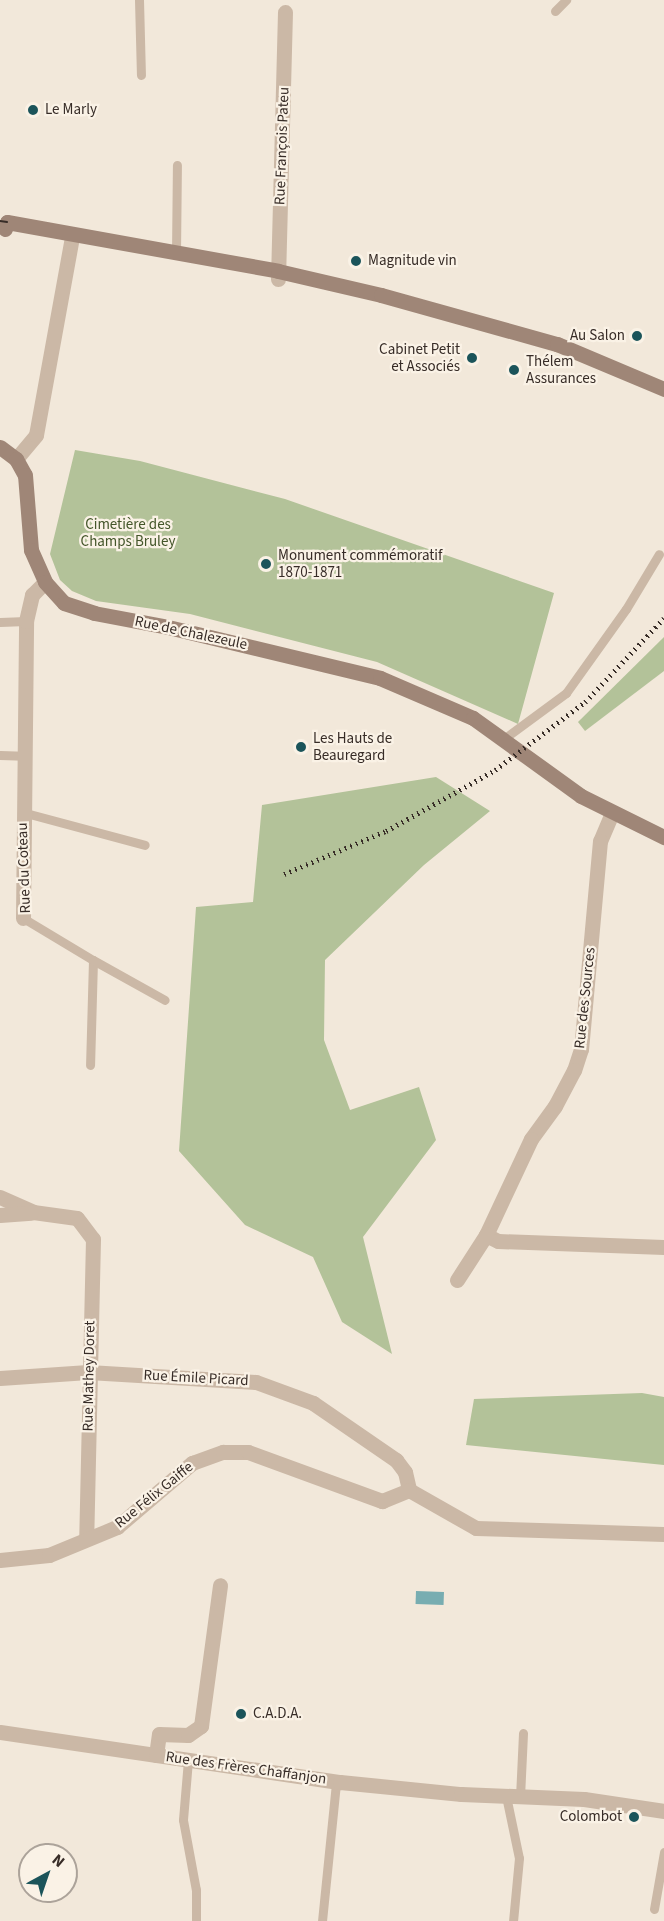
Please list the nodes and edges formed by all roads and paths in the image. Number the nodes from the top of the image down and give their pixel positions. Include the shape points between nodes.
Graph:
1 (139, 0) edge
2 (566, 0) edge
3 (555, 11) dead end
4 (285, 12) dead end
5 (141, 75) dead end
6 (177, 165) dead end
7 (4, 227) edge
8 (72, 241) junction
9 (176, 254) junction
10 (278, 275) junction
11 (664, 389) edge
12 (664, 397) edge
13 (0, 447) edge
14 (16, 459) junction
15 (658, 554) dead end
16 (45, 582) junction
17 (26, 621) junction
18 (0, 622) edge
19 (505, 738) junction
20 (0, 755) edge
21 (22, 756) junction
22 (22, 812) junction
23 (612, 813) junction
24 (664, 837) edge
25 (145, 845) dead end
26 (23, 918) joint
27 (93, 960) junction
28 (165, 1000) dead end
29 (90, 1065) dead end
30 (0, 1197) edge
31 (33, 1212) junction
32 (0, 1215) edge
33 (486, 1235) junction
34 (664, 1247) edge
35 (457, 1280) dead end
36 (88, 1372) junction
37 (0, 1378) edge
38 (409, 1490) junction
39 (664, 1534) edge
40 (86, 1539) junction
41 (0, 1560) edge
42 (220, 1585) dead end
43 (0, 1732) edge
44 (523, 1733) dead end
45 (156, 1755) junction
46 (188, 1760) junction
47 (336, 1782) junction
48 (513, 1796) junction
49 (664, 1811) edge
50 (664, 1851) edge
51 (654, 1910) dead end
52 (196, 1921) edge
53 (321, 1921) edge
54 (513, 1921) edge

1 - 5 lane
2 - 3 lane
4 - 10 street, Rue François Pateu
6 - 9 lane
7 - 8 street
8 - 9 street
8 - 10 street
8 - 14 street via 36,435
9 - 10 street
10 - 11 street via 504,328 616,366
10 - 12 street via 570,356
13 - 14 street
14 - 16 street, Rue de Chalezeule via 25,475 32,550
15 - 19 lane via 626,609 566,693
16 - 17 street, Rue du Coteau via 32,595
16 - 19 street, Rue de Chalezeule via 64,603 79,610 223,639 380,678 473,718
17 - 18 lane
17 - 21 street, Rue du Coteau
19 - 23 street, Rue de Chalezeule via 581,796
20 - 21 lane
21 - 22 street, Rue du Coteau
22 - 25 lane, Rue du Coteau
22 - 26 street, Rue du Coteau
23 - 24 street, Rue de Chalezeule
23 - 33 street, Rue des Sources via 600,841 581,1049 555,1106 531,1139
26 - 27 lane, Rue du Coteau
27 - 28 lane, Rue du Coteau
27 - 29 lane
30 - 31 street
31 - 32 street
31 - 36 street, Rue Mathey Doret via 77,1218 88,1227 93,1239
33 - 34 street via 498,1241
33 - 35 street, Rue des Sources
36 - 37 street, Rue Émile Picard
36 - 38 street, Rue Émile Picard via 256,1382 285,1392 313,1403 396,1460 405,1472
36 - 40 street, Rue Mathey Doret
38 - 39 street via 476,1528
38 - 40 street, Rue Félix Gaiffe via 382,1502 248,1452 223,1452 192,1462 117,1527
40 - 41 street, Rue Félix Gaiffe via 49,1555
42 - 45 street, Rue des Frères Chaffanjon via 201,1726 188,1735 159,1734
43 - 45 street, Rue des Frères Chaffanjon
44 - 48 lane
45 - 46 street, Rue des Frères Chaffanjon
46 - 47 street, Rue des Frères Chaffanjon
46 - 52 lane via 183,1820 196,1890
47 - 48 street, Rue des Frères Chaffanjon
47 - 53 lane, Rue des Frères Chaffanjon
48 - 49 street, Rue des Frères Chaffanjon via 584,1799
48 - 54 lane via 519,1858
50 - 51 lane

